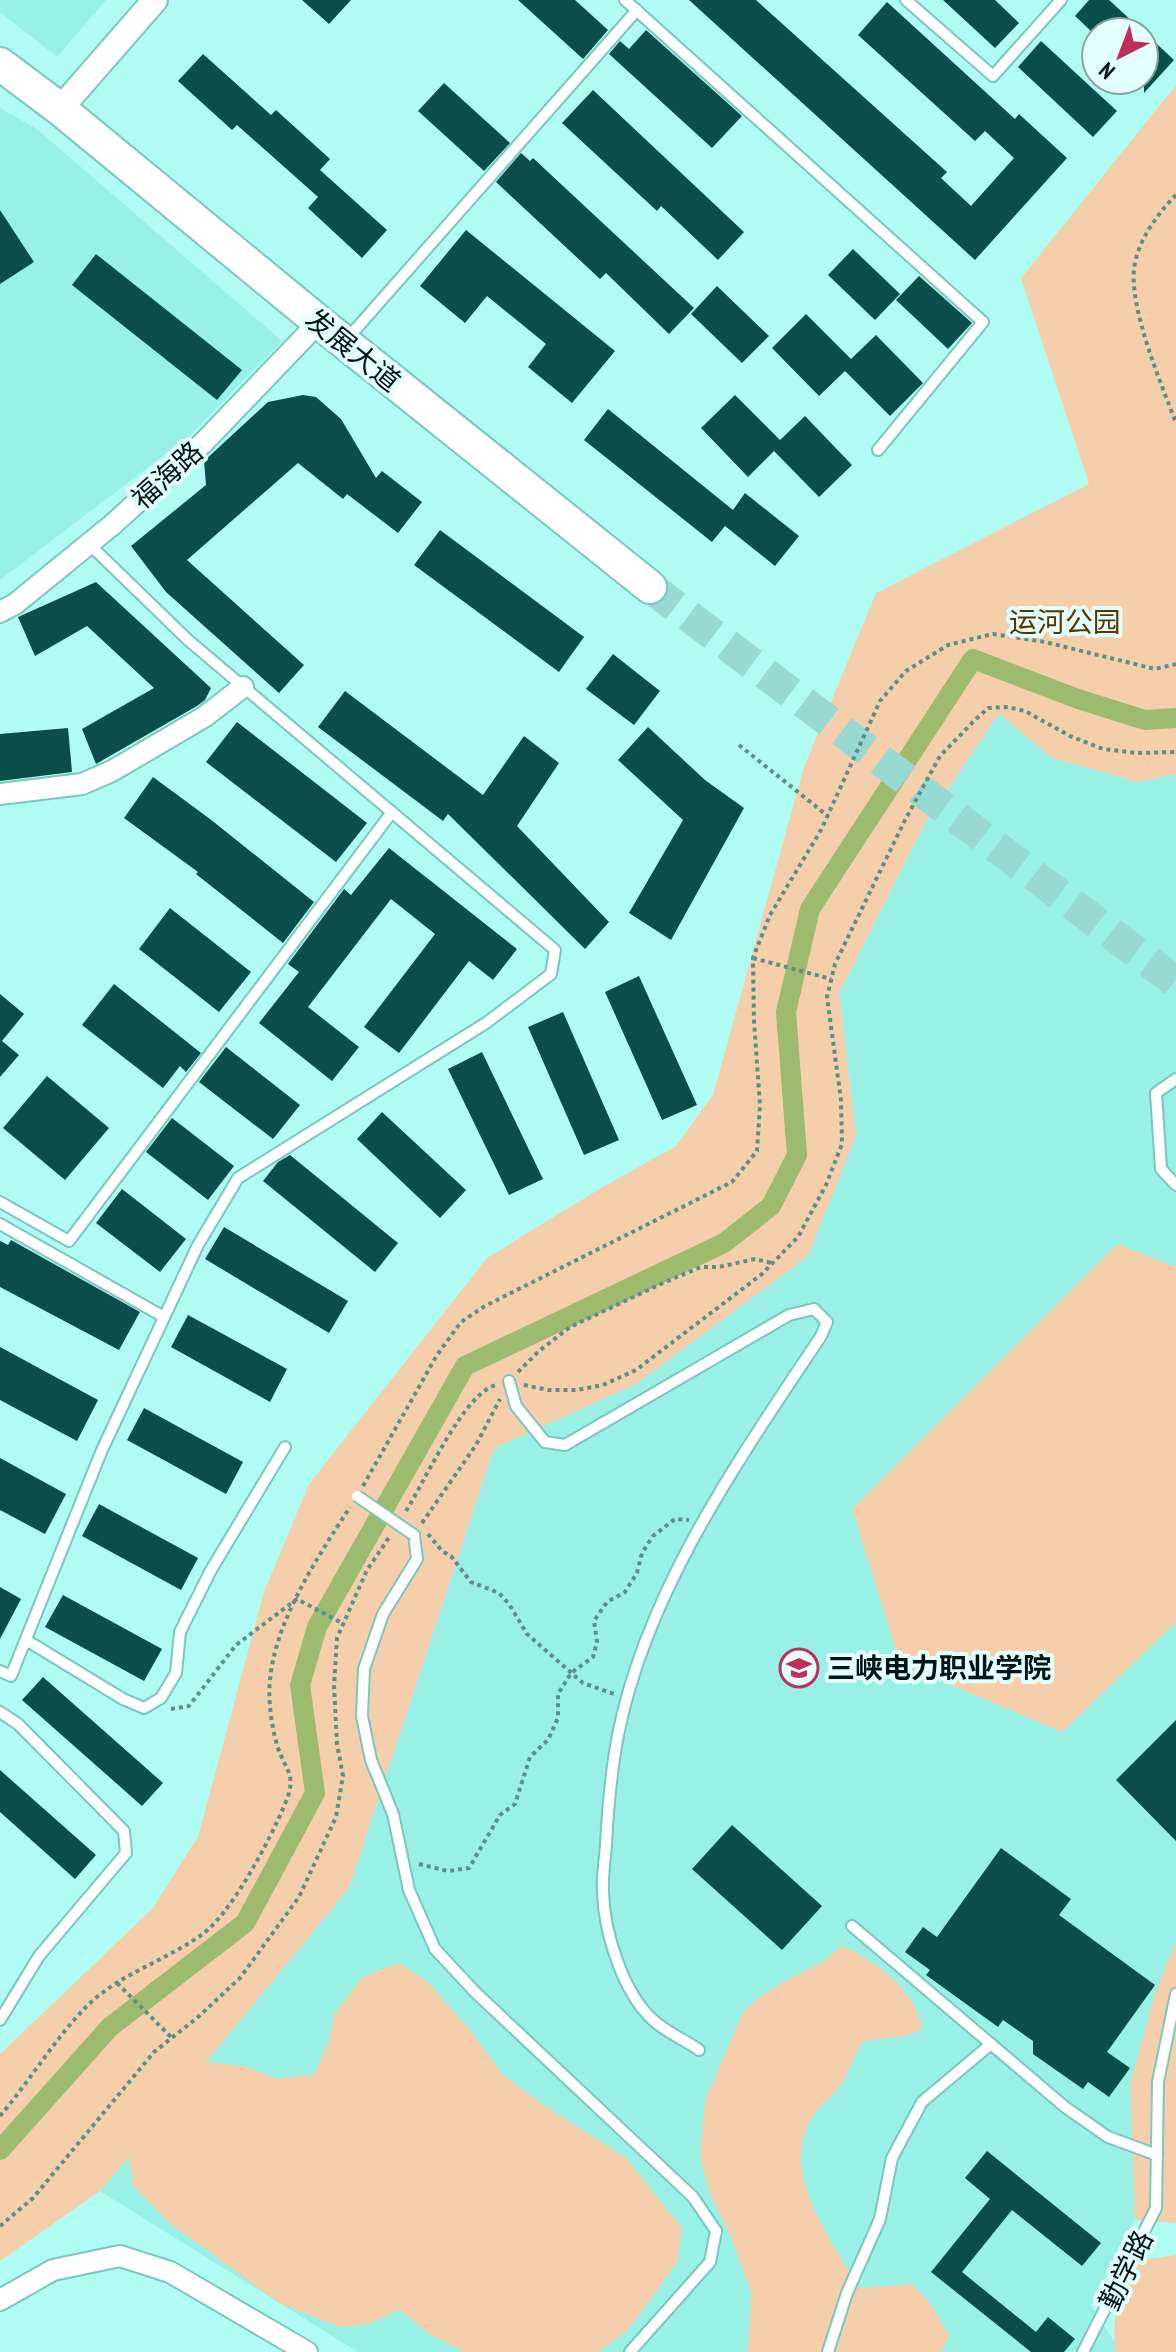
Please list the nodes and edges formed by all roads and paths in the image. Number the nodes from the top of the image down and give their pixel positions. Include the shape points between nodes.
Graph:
1 (155, 0) edge
2 (625, 0) edge
3 (906, 0) edge
4 (1061, 0) edge
5 (637, 10) junction
6 (0, 64) edge
7 (0, 79) edge
8 (60, 109) junction
9 (1176, 195) edge
10 (319, 322) junction
11 (344, 343) junction
12 (1176, 423) edge
13 (878, 450) dead end
14 (89, 544) junction
15 (650, 587) tunnel mouth
16 (0, 612) edge
17 (1176, 664) edge
18 (243, 687) junction
19 (739, 745) dead end
20 (1176, 752) edge
21 (0, 794) edge
22 (392, 812) junction
23 (828, 816) junction
24 (753, 958) junction
25 (831, 979) junction
26 (1176, 1079) edge
27 (1176, 1185) edge
28 (0, 1202) edge
29 (0, 1224) edge
30 (772, 1263) junction
31 (164, 1317) junction
32 (509, 1381) junction
33 (285, 1447) dead end
34 (357, 1496) junction
35 (400, 1520) dead end
36 (704, 1521) junction
37 (392, 1533) dead end
38 (414, 1535) junction
39 (297, 1599) junction
40 (343, 1624) junction
41 (26, 1640) junction
42 (0, 1671) edge
43 (571, 1673) junction
44 (628, 1698) junction
45 (144, 1708) junction
46 (0, 1712) edge
47 (403, 1861) junction
48 (852, 1926) dead end
49 (117, 1983) junction
50 (1176, 1994) edge
51 (0, 2020) edge
52 (172, 2038) junction
53 (991, 2044) junction
54 (699, 2050) dead end
55 (0, 2116) edge
56 (1157, 2155) junction
57 (0, 2226) edge
58 (0, 2300) edge
59 (307, 2352) edge
60 (630, 2352) edge
61 (828, 2352) edge
62 (1083, 2352) edge

1 - 8 street
2 - 5 lane
3 - 4 lane via 993,76
5 - 11 lane
5 - 13 lane via 983,322
6 - 8 main road, 发展大道
7 - 8 main road, 发展大道
8 - 10 main road, 发展大道
9 - 12 path via 1146,232 1134,269 1138,312
10 - 11 main road, 发展大道
10 - 14 street, 福海路 via 203,443
11 - 15 main road, 发展大道
14 - 16 street, 福海路
14 - 18 lane
17 - 23 path via 1155,669 993,634 948,645 906,671 880,701
18 - 21 street via 204,717 112,771 82,784
18 - 22 lane
19 - 23 path
20 - 25 path via 1103,749 1025,711 988,708 940,756
22 - 28 lane via 69,1241
22 - 31 lane via 555,950 551,974 486,1023 238,1178
23 - 24 path via 770,915
24 - 25 path
24 - 34 path via 757,1151 732,1182 461,1322
25 - 30 path via 827,997 842,1144 798,1237
26 - 27 lane via 1156,1093 1161,1169
29 - 31 lane
30 - 32 path via 755,1259 701,1267 622,1301 570,1327
30 - 32 path via 636,1370 603,1385 548,1390
31 - 41 lane via 102,1450
32 - 35 path via 487,1387 469,1404
32 - 36 lane via 516,1406 545,1442 565,1445 789,1315 814,1309 827,1322 821,1336
32 - 38 path via 476,1445
33 - 45 lane via 180,1632 176,1673 161,1698
34 - 38 lane, bridge
34 - 39 path
36 - 43 path via 675,1519 653,1536 625,1592 607,1602 594,1621 593,1657
36 - 44 lane via 647,1636
37 - 40 path via 367,1570
38 - 43 path via 429,1534 471,1582 499,1593 527,1634
38 - 47 lane via 417,1559 383,1614 364,1669 362,1716
39 - 40 path
39 - 45 path via 236,1645 189,1706
39 - 49 path via 271,1664 270,1706 278,1748 292,1773 286,1802 225,1912 203,1935
40 - 52 path via 334,1686 343,1776 336,1817 299,1897 267,1943 240,1978
41 - 42 lane via 11,1676
41 - 45 lane
43 - 44 path via 583,1683
43 - 47 path via 558,1694 558,1718 548,1740 530,1757 515,1804 500,1815 469,1868 448,1871
44 - 54 lane via 608,1797 603,1893 613,1948 633,1995 654,2020
46 - 51 lane via 29,1734 124,1831 126,1853 39,1956
47 - 60 lane via 409,1890 435,1949 693,2197 716,2231 710,2262
48 - 53 lane
49 - 52 path
49 - 55 path via 87,2006
50 - 56 lane, 勤学路 via 1158,2082
52 - 57 path via 154,2052 33,2198
53 - 56 lane via 1108,2137
53 - 61 lane via 922,2102 892,2158 880,2219
56 - 62 lane, 勤学路 via 1156,2208
58 - 59 street via 53,2270 120,2256 170,2272

